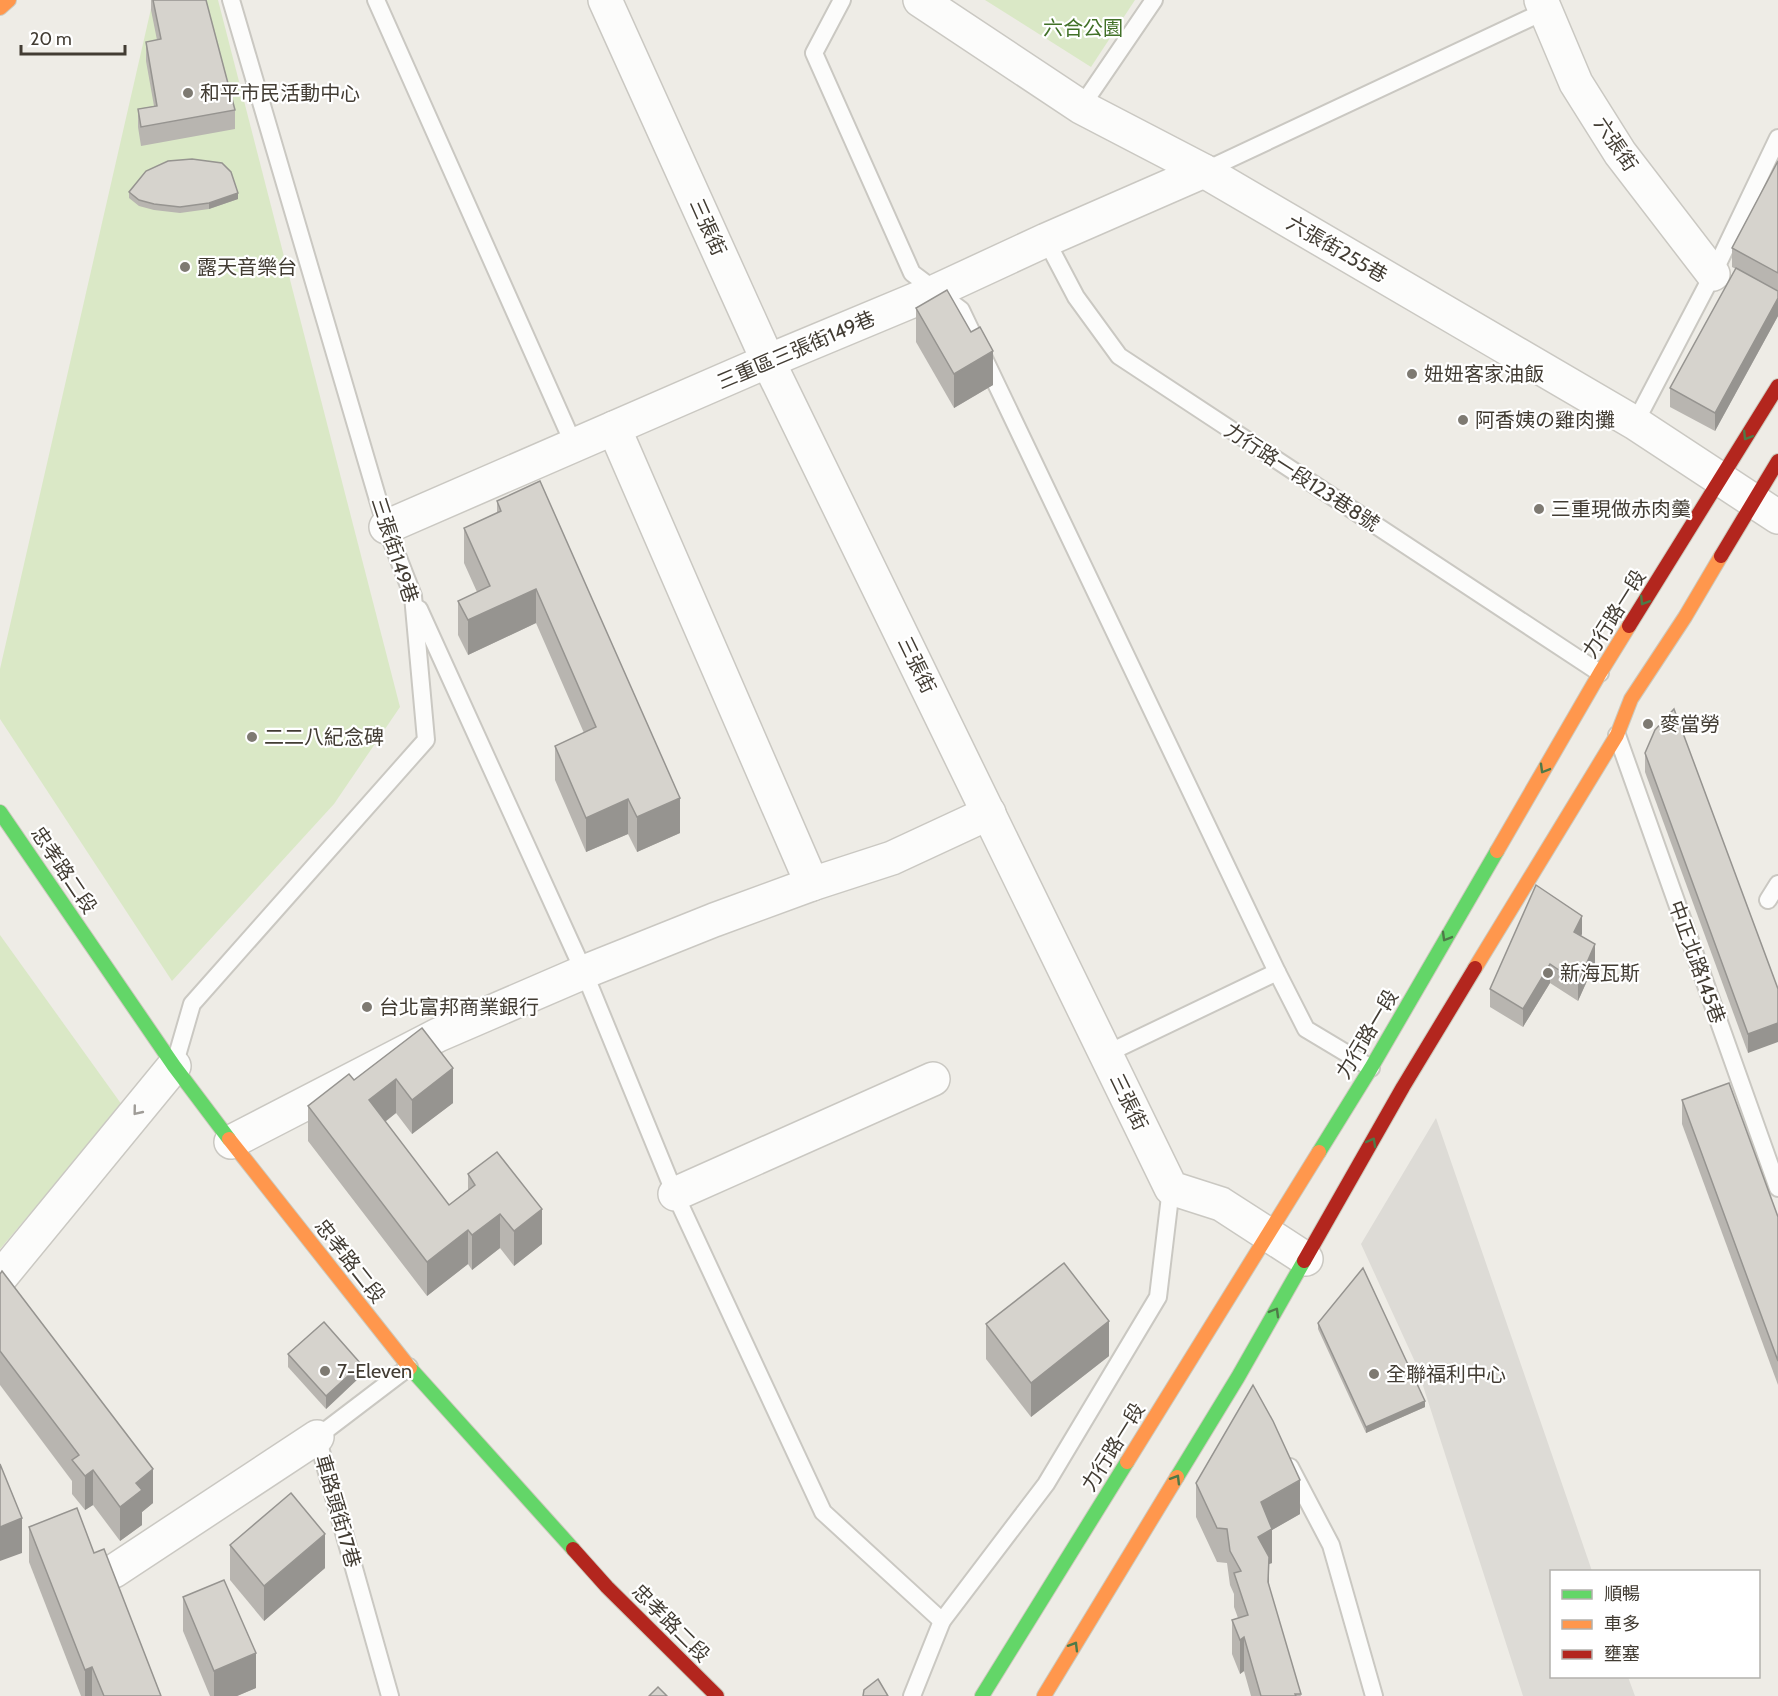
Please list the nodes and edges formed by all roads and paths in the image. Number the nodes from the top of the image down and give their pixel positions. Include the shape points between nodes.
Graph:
1 (9, 0) edge
2 (231, 0) edge
3 (376, 0) edge
4 (605, 0) edge
5 (842, 0) edge
6 (920, 0) edge
7 (1154, 0) edge
8 (1543, 5) edge
9 (0, 8) edge
10 (1081, 107) junction
11 (1778, 138) edge
12 (1204, 171) junction
13 (1046, 240) junction
14 (1713, 274) junction
15 (936, 291) junction
16 (768, 361) junction
17 (1778, 386) edge
18 (1635, 423) junction
19 (614, 428) junction
20 (574, 445) junction
21 (1778, 461) edge
22 (1720, 480) junction
23 (1765, 510) edge
24 (386, 527) junction
25 (413, 596) junction
26 (1600, 673) junction
27 (1617, 735) junction
28 (0, 812) edge
29 (989, 813) junction
30 (812, 884) junction
31 (1778, 884) edge
32 (1768, 900) dead end
33 (584, 972) junction
34 (1277, 972) junction
35 (1106, 1054) junction
36 (174, 1066) junction
37 (1371, 1068) junction
38 (933, 1079) dead end
39 (231, 1142) junction
40 (1171, 1188) junction
41 (1778, 1188) edge
42 (675, 1194) junction
43 (1268, 1234) junction
44 (1306, 1259) junction
45 (0, 1278) edge
46 (408, 1366) junction
47 (1238, 1377) junction
48 (1248, 1395) edge
49 (318, 1437) junction
50 (1280, 1450) edge
51 (114, 1571) edge
52 (942, 1621) junction
53 (390, 1696) edge
54 (717, 1696) edge
55 (912, 1696) edge
56 (982, 1696) edge
57 (1044, 1696) edge
58 (1374, 1696) edge

1 - 9 street
2 - 24 lane, 三張街149巷
3 - 20 lane
4 - 16 street, 三張街
5 - 15 lane via 814,53 912,273
6 - 10 street, 六張街255巷
7 - 10 lane
8 - 12 lane
8 - 14 street, 六張街 via 1576,83 1620,153
10 - 12 street, 六張街255巷
11 - 14 lane
12 - 13 street, 三重區三張街149巷
12 - 18 street, 六張街255巷
13 - 15 street, 三重區三張街149巷
13 - 26 lane, 力行路一段123巷8號 via 1076,297 1119,356
14 - 18 lane
15 - 16 street, 三重區三張街149巷
15 - 34 lane via 961,309
16 - 19 street, 三重區三張街149巷
16 - 29 street, 三張街
17 -> 22 street, 力行路一段
18 - 22 street, 六張街255巷
19 - 20 street, 三重區三張街149巷
19 - 30 street
20 - 24 street, 三重區三張街149巷
21 - 23 street
22 - 23 street, 六張街255巷
22 -> 26 street, 力行路一段
23 - 27 street via 1685,617 1631,699
24 - 25 lane, 三張街149巷
25 - 33 lane
25 - 36 lane, 三張街149巷 via 426,740 192,1004
26 -> 37 street, 力行路一段
27 - 41 lane, 中正北路145巷
44 -> 27 street via 1403,1087
28 - 36 street, 忠孝路二段
29 - 30 street via 892,858
29 - 35 street, 三張街
30 - 33 street
31 - 32 lane
33 - 39 street via 438,1035
33 - 42 lane
34 - 35 lane
34 - 37 lane via 1306,1029
35 - 40 street, 三張街
36 - 39 street, 忠孝路二段
36 -> 45 street
37 - 43 street, 力行路一段
38 - 42 street
39 - 46 street, 忠孝路二段
40 - 43 street via 1221,1204
40 - 52 lane via 1158,1297 1046,1484
42 - 52 lane via 823,1512
43 - 44 street
43 - 56 street, 力行路一段
47 -> 44 street
46 - 49 lane, 車路頭街17巷
46 - 54 street, 忠孝路二段 via 607,1587
47 - 48 lane
57 -> 47 street
49 - 51 street
49 - 53 lane, 車路頭街17巷
50 - 58 lane via 1331,1545
52 - 55 lane

